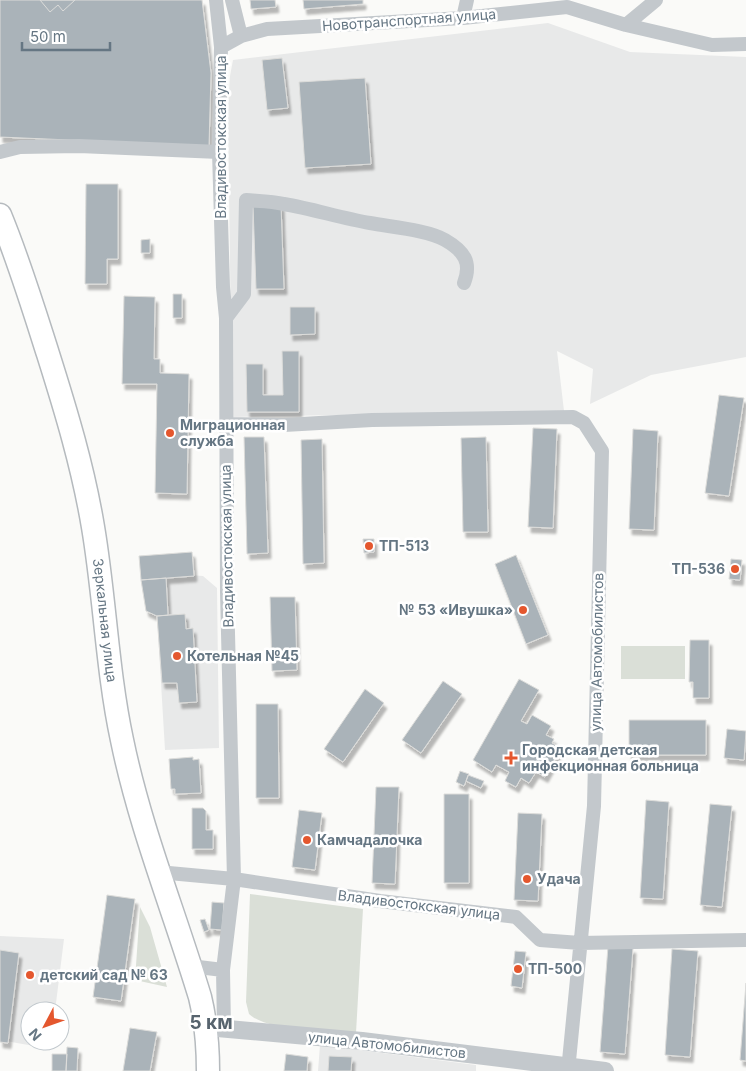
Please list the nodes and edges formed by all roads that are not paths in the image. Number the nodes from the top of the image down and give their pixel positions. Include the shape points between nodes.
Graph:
1 (216, 0) edge
2 (232, 0) edge
3 (467, 0) edge
4 (656, 0) edge
5 (569, 4) edge
6 (463, 18) junction
7 (626, 25) junction
8 (241, 36) junction
9 (746, 44) edge
10 (221, 47) junction
11 (0, 152) edge
12 (219, 152) junction
13 (0, 215) edge
14 (464, 283) dead end
15 (226, 318) junction
16 (226, 424) junction
17 (158, 872) junction
18 (234, 879) junction
19 (746, 940) edge
20 (580, 943) junction
21 (190, 966) junction
22 (223, 970) junction
23 (215, 1028) junction
24 (568, 1068) edge
25 (208, 1071) edge
26 (605, 1071) edge

1 - 10 street, Владивостокская улица
2 - 8 street
3 - 6 street
4 - 7 street
5 - 6 street, Новотранспортная улица
5 - 7 street, Новотранспортная улица
6 - 8 street, Новотранспортная улица via 267,29
7 - 9 street, Новотранспортная улица via 712,45
8 - 10 street, Новотранспортная улица
10 - 12 street, Владивостокская улица
11 - 12 street via 20,147 79,146
12 - 15 street, Владивостокская улица
13 - 17 main road, Зеркальная улица via 30,295 82,468 97,549 121,738
14 - 15 street via 468,274 466,259 443,238 283,204 246,200 244,294
15 - 16 street, Владивостокская улица
16 - 18 street, Владивостокская улица
16 - 20 street, улица Автомобилистов via 573,417 584,423 602,451 594,806
17 - 18 street, Владивостокская улица
17 - 21 main road, Зеркальная улица
18 - 20 street, Владивостокская улица via 516,917 540,940
18 - 22 street, Владивостокская улица
19 - 20 street, Владивостокская улица
20 - 24 street, улица Автомобилистов
21 - 22 street
21 - 23 main road, Зеркальная улица
22 - 23 street, Владивостокская улица
23 - 24 street, улица Автомобилистов via 368,1042
23 - 25 main road, Зеркальная улица
24 - 26 street, улица Автомобилистов

